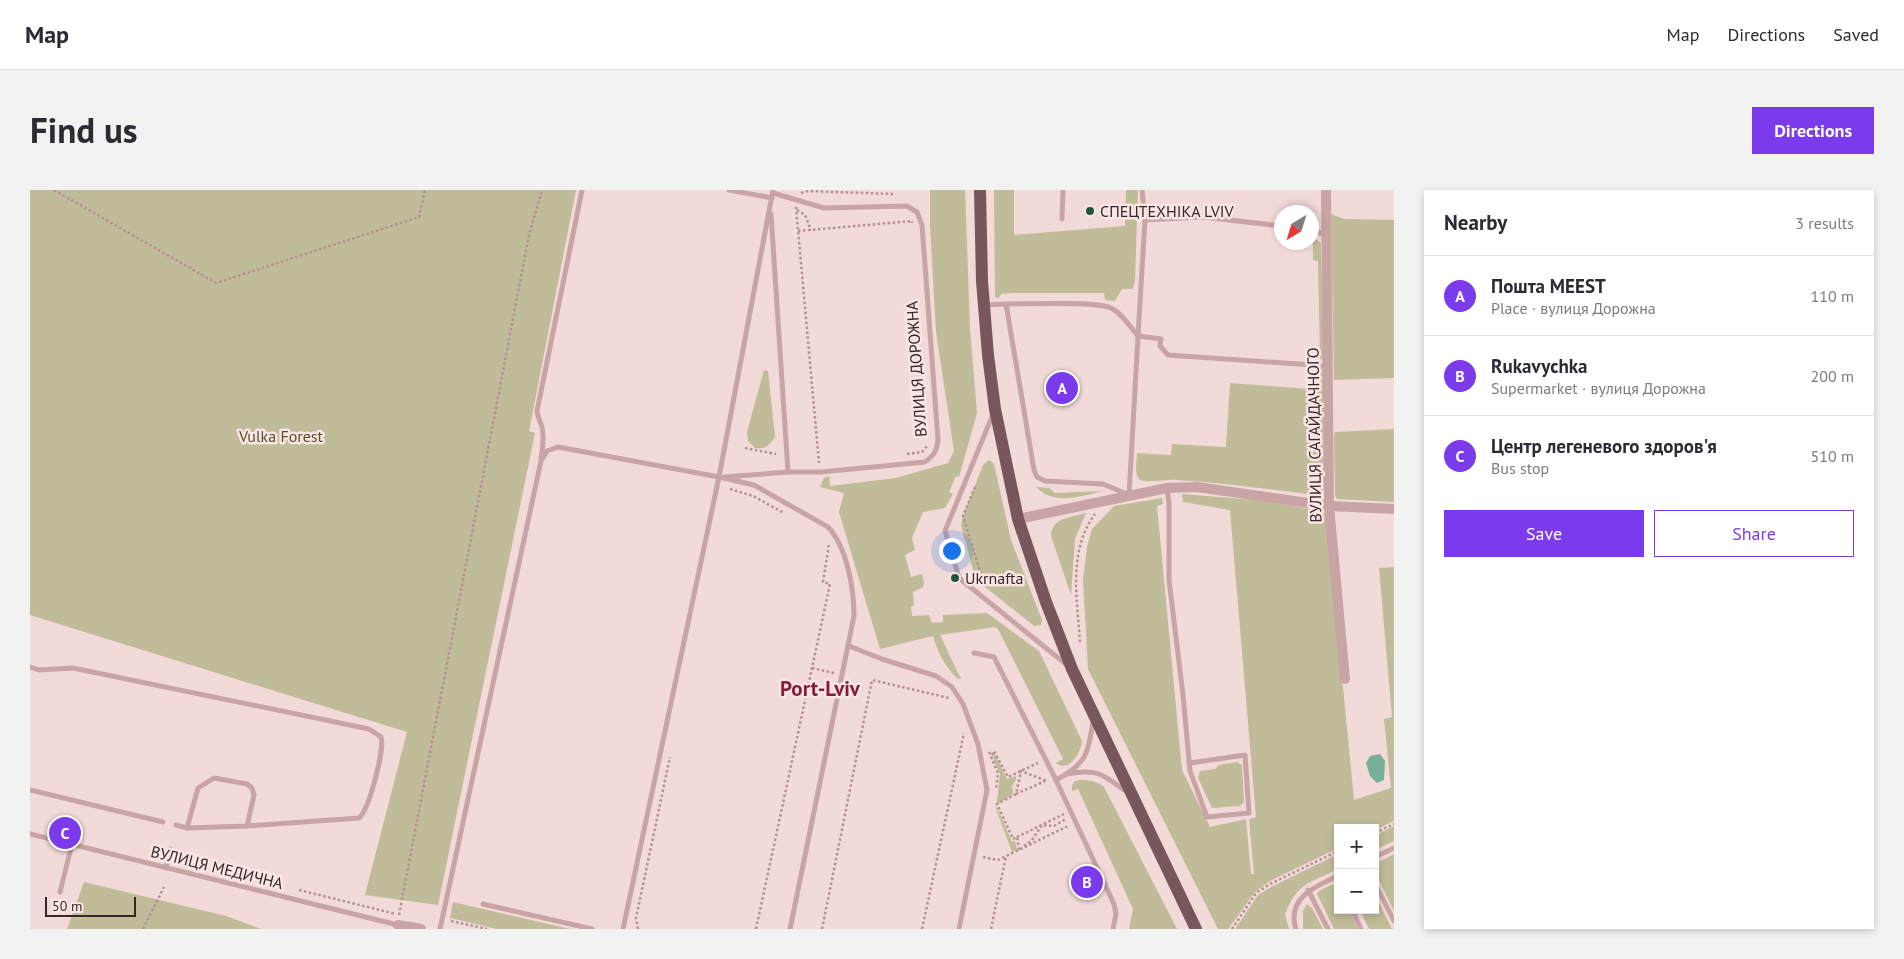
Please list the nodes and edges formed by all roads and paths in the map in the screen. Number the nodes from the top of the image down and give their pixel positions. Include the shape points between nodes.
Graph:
1 (54, 190) edge
2 (425, 190) edge
3 (542, 190) edge
4 (582, 190) edge
5 (729, 190) edge
6 (980, 190) edge
7 (1063, 190) edge
8 (1142, 190) edge
9 (1326, 190) edge
10 (831, 191) edge
11 (774, 193) edge
12 (894, 194) dead end
13 (798, 195) dead end
14 (770, 206) junction
15 (1062, 219) dead end
16 (1145, 220) junction
17 (1274, 225) edge
18 (811, 230) junction
19 (798, 231) junction
20 (913, 231) dead end
21 (1319, 232) edge
22 (1326, 234) junction
23 (1006, 304) junction
24 (984, 305) junction
25 (1138, 336) junction
26 (1328, 366) junction
27 (995, 409) junction
28 (929, 441) dead end
29 (745, 448) dead end
30 (776, 454) dead end
31 (903, 454) dead end
32 (541, 461) junction
33 (814, 462) dead end
34 (788, 472) junction
35 (719, 477) junction
36 (975, 487) dead end
37 (726, 488) dead end
38 (1167, 488) junction
39 (1129, 496) junction
40 (1329, 506) junction
41 (1098, 508) dead end
42 (1394, 509) edge
43 (787, 515) dead end
44 (1018, 519) junction
45 (828, 541) dead end
46 (986, 588) dead end
47 (1080, 642) dead end
48 (849, 646) junction
49 (974, 654) dead end
50 (30, 668) edge
51 (812, 668) junction
52 (1072, 670) junction
53 (835, 674) dead end
54 (1345, 679) dead end
55 (951, 699) dead end
56 (1094, 718) junction
57 (969, 735) dead end
58 (991, 757) dead end
59 (1038, 763) dead end
60 (1190, 763) junction
61 (1021, 771) junction
62 (1066, 774) junction
63 (1056, 780) junction
64 (30, 790) edge
65 (1016, 794) junction
66 (1131, 795) junction
67 (1064, 814) dead end
68 (1066, 819) dead end
69 (163, 822) dead end
70 (1042, 824) junction
71 (1394, 824) edge
72 (176, 825) dead end
73 (247, 826) junction
74 (1070, 826) dead end
75 (187, 828) junction
76 (1379, 831) edge
77 (30, 834) edge
78 (1017, 837) junction
79 (72, 844) junction
80 (1394, 848) edge
81 (170, 849) dead end
82 (1019, 850) junction
83 (1334, 853) edge
84 (1379, 855) edge
85 (983, 856) dead end
86 (1006, 856) junction
87 (166, 868) junction
88 (1334, 879) edge
89 (164, 887) dead end
90 (293, 889) dead end
91 (1308, 890) junction
92 (1379, 891) edge
93 (60, 892) dead end
94 (483, 904) dead end
95 (1354, 914) edge
96 (408, 917) dead end
97 (442, 919) junction
98 (399, 920) junction
99 (1394, 921) edge
100 (143, 929) edge
101 (421, 929) edge
102 (440, 929) edge
103 (487, 929) edge
104 (592, 929) edge
105 (624, 929) edge
106 (756, 929) edge
107 (790, 929) edge
108 (822, 929) edge
109 (922, 929) edge
110 (959, 929) edge
111 (991, 929) edge
112 (1112, 929) edge
113 (1196, 929) edge
114 (1232, 929) edge
115 (1296, 929) edge
116 (1328, 929) edge
117 (1361, 929) edge

1 - 2 path via 216,283 419,217
3 - 98 path via 529,235
4 - 32 lane via 537,411 542,426
5 - 11 lane, ВУЛИЦЯ ДОРОЖНА
6 - 24 main road
7 - 15 lane
8 - 16 lane
9 - 22 street, ВУЛИЦЯ САГАЙДАЧНОГО
10 - 12 path
10 - 13 path via 808,191
11 - 14 lane
11 - 34 lane, ВУЛИЦЯ ДОРОЖНА via 824,208 907,206 917,212 922,224 938,440 934,456 924,462
14 - 34 lane
14 - 35 lane
16 - 17 lane via 1204,218
16 - 25 lane
18 - 19 path
18 - 19 path via 805,215 796,207
18 - 20 path via 912,221
19 - 33 path via 819,463
21 - 22 lane
22 - 26 street, ВУЛИЦЯ САГАЙДАЧНОГО
23 - 24 lane
23 - 25 lane via 1110,307 1121,314
23 - 39 lane via 1034,470 1038,477 1045,482 1103,484
24 - 27 main road
25 - 26 lane via 1161,339 1160,346 1168,355
25 - 39 lane
26 - 40 street, ВУЛИЦЯ САГАЙДАЧНОГО
27 - 44 main road
27 - 52 lane via 945,531 960,578
28 - 31 path via 922,452
29 - 30 path
32 - 35 lane via 547,451 558,446
32 - 97 lane
34 - 35 lane, ВУЛИЦЯ ДОРОЖНА
35 - 48 lane via 754,485 835,534 854,604
35 - 105 lane
36 - 46 path via 963,516
37 - 43 path via 753,496
38 - 39 street
38 - 40 street via 1197,487
38 - 60 lane via 1169,580
39 - 44 street
40 - 42 street
40 - 54 street, ВУЛИЦЯ САГАЙДАЧНОГО
41 - 47 path via 1080,541 1076,570
44 - 52 main road
45 - 51 path via 823,582 830,584
48 - 107 lane
48 - 110 lane via 936,676 952,687 963,704 978,744 987,790
49 - 63 lane via 994,657
50 - 73 lane via 73,668 369,729 381,737 382,747 368,804 359,818
51 - 53 path
51 - 106 path
52 - 56 main road
55 - 108 path via 872,680
56 - 62 lane via 1088,751 1081,763
56 - 66 main road
57 - 109 path via 966,727
58 - 61 path via 994,751 1008,778
59 - 61 path
60 - 60 lane via 1206,817 1249,813 1245,755
61 - 65 path
61 - 65 path via 1047,780
62 - 63 lane
62 - 66 lane via 1085,771 1101,774
63 - 112 lane via 1114,904 1116,914
64 - 69 lane
65 - 78 path via 997,804 1013,839
66 - 113 main road
67 - 70 path
68 - 70 path via 1054,826
70 - 78 path
70 - 82 path via 1032,840
71 - 76 path
72 - 75 lane
73 - 75 lane
73 - 75 lane via 254,795 252,788 247,784 214,778 198,788
74 - 82 path
77 - 79 lane, ВУЛИЦЯ МЕДИЧНА
78 - 82 path
79 - 87 lane, ВУЛИЦЯ МЕДИЧНА
79 - 93 lane
80 - 84 lane
81 - 87 lane
82 - 86 path
83 - 114 path via 1256,893
85 - 86 path via 998,860
86 - 111 path
87 - 98 lane, ВУЛИЦЯ МЕДИЧНА
88 - 91 lane
89 - 100 path
90 - 98 path
91 - 115 lane via 1297,904
91 - 116 lane
92 - 99 lane
94 - 104 lane
95 - 117 lane
96 - 98 path
97 - 102 lane
97 - 103 path
98 - 101 street

